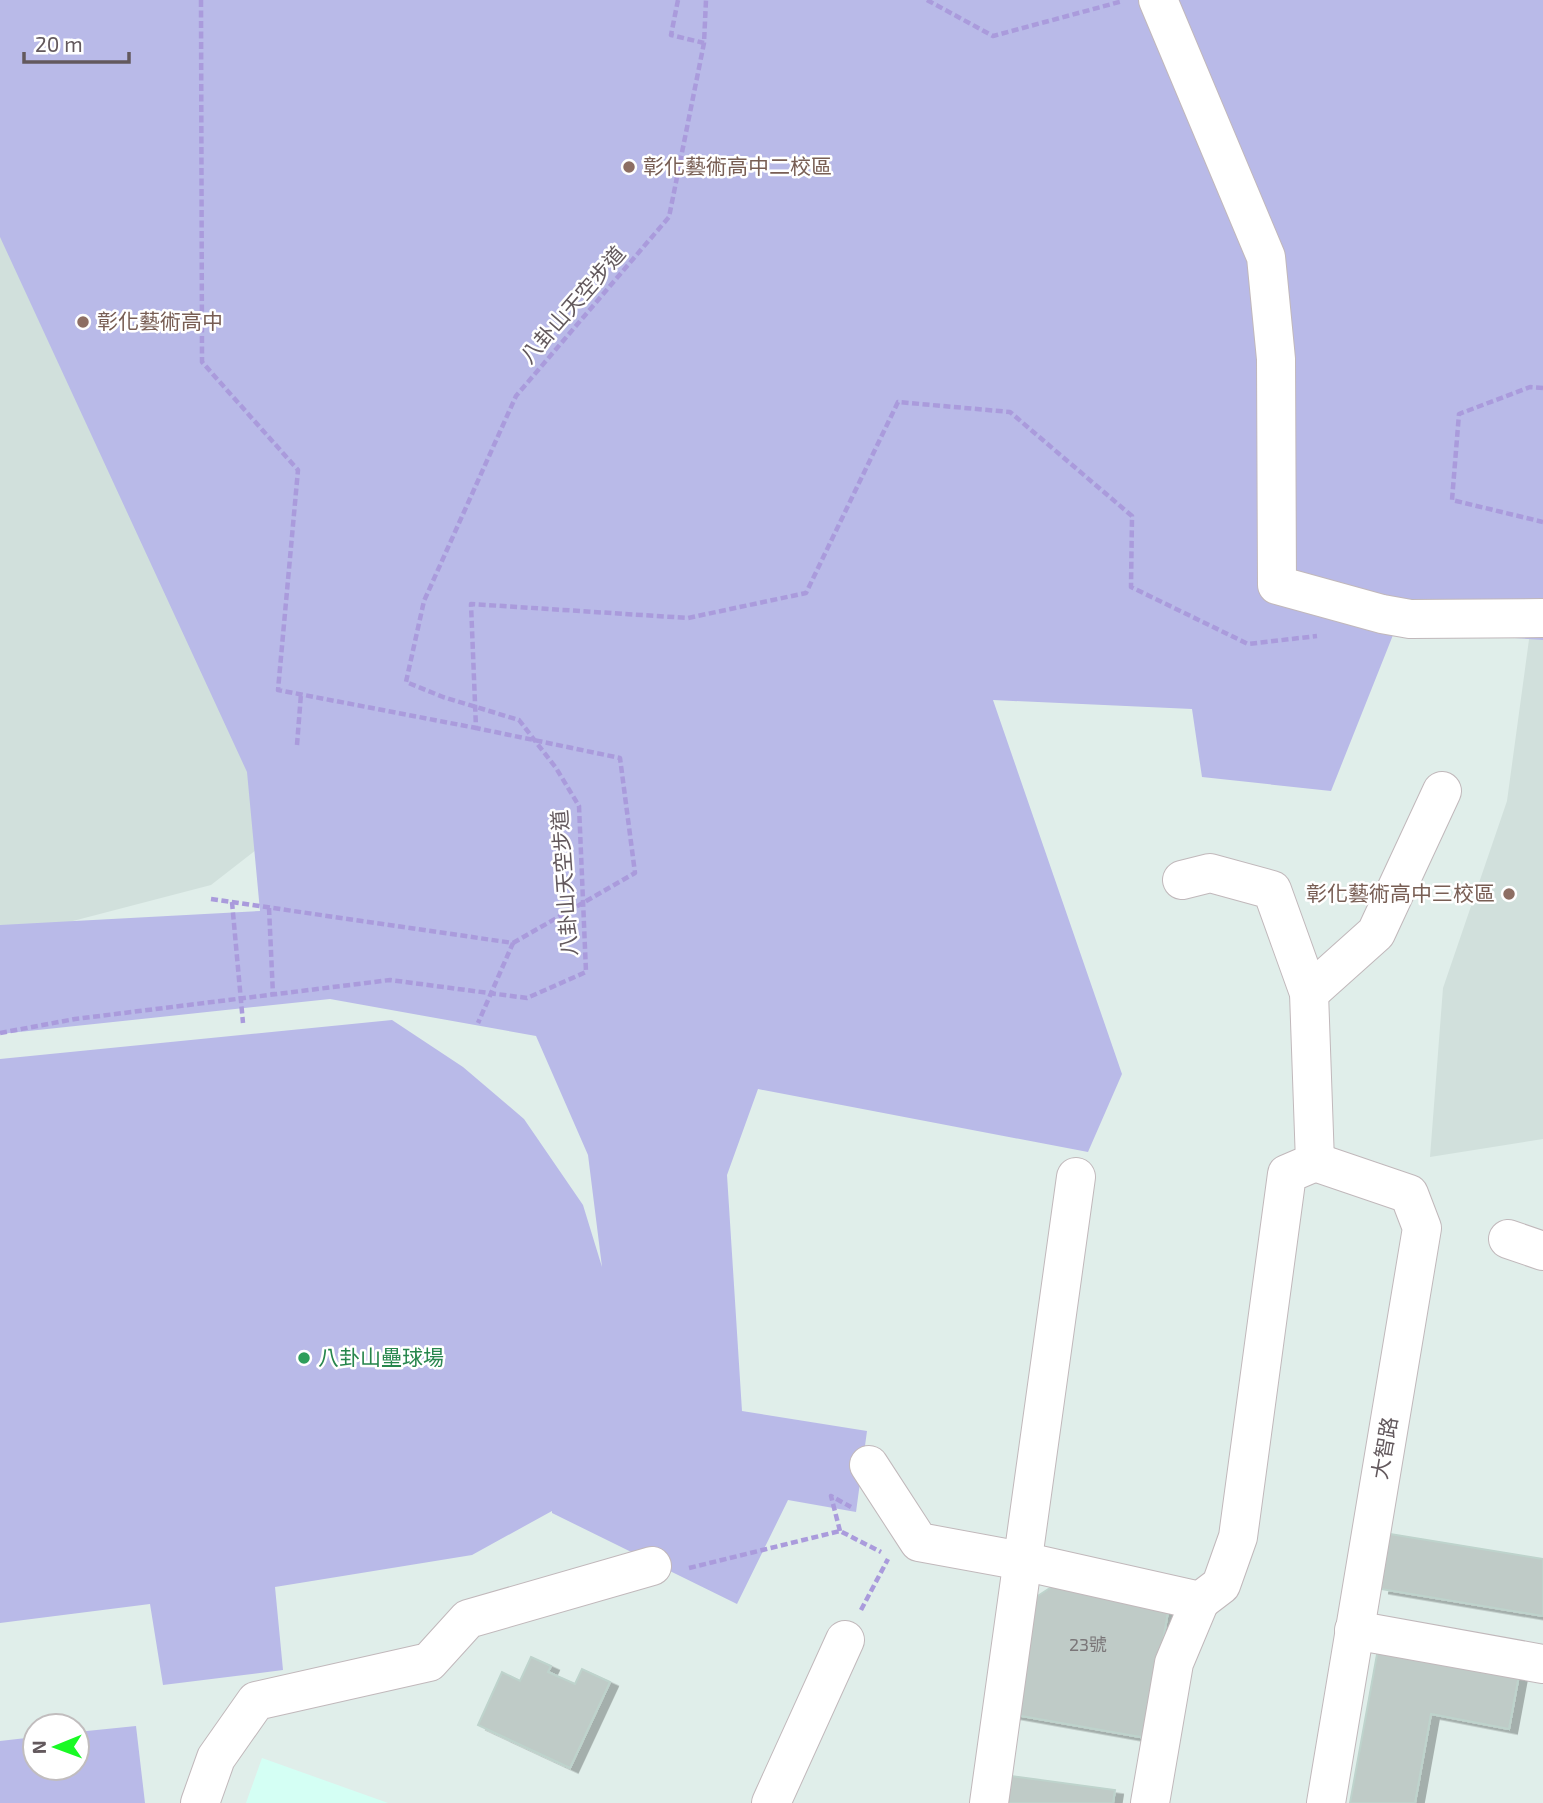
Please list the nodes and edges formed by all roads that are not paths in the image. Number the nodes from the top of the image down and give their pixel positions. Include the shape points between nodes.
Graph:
1 (1158, 0) edge
2 (1543, 618) edge
3 (1443, 791) dead end
4 (1182, 880) dead end
5 (1309, 993) junction
6 (1315, 1162) junction
7 (1076, 1177) dead end
8 (869, 1465) dead end
9 (1022, 1561) junction
10 (665, 1568) road end
11 (1200, 1601) junction
12 (1354, 1630) junction
13 (845, 1640) road end
14 (1543, 1664) edge
15 (200, 1803) edge
16 (771, 1803) edge
17 (989, 1803) edge
18 (1150, 1803) edge
19 (1326, 1803) edge

1 - 2 lane via 1266,257 1276,359 1277,585 1410,619
3 - 5 lane via 1376,933
4 - 5 lane via 1210,873 1272,890
5 - 6 lane
6 - 11 lane via 1287,1174 1238,1537 1221,1585
6 - 12 lane, 大智路 via 1409,1194 1422,1228
7 - 9 lane
8 - 9 lane via 919,1542
9 - 11 lane
9 - 17 lane
10 - 15 lane via 468,1619 429,1662 256,1701 216,1758
11 - 18 lane via 1174,1663
12 - 14 lane
12 - 19 lane, 大智路
13 - 16 lane

